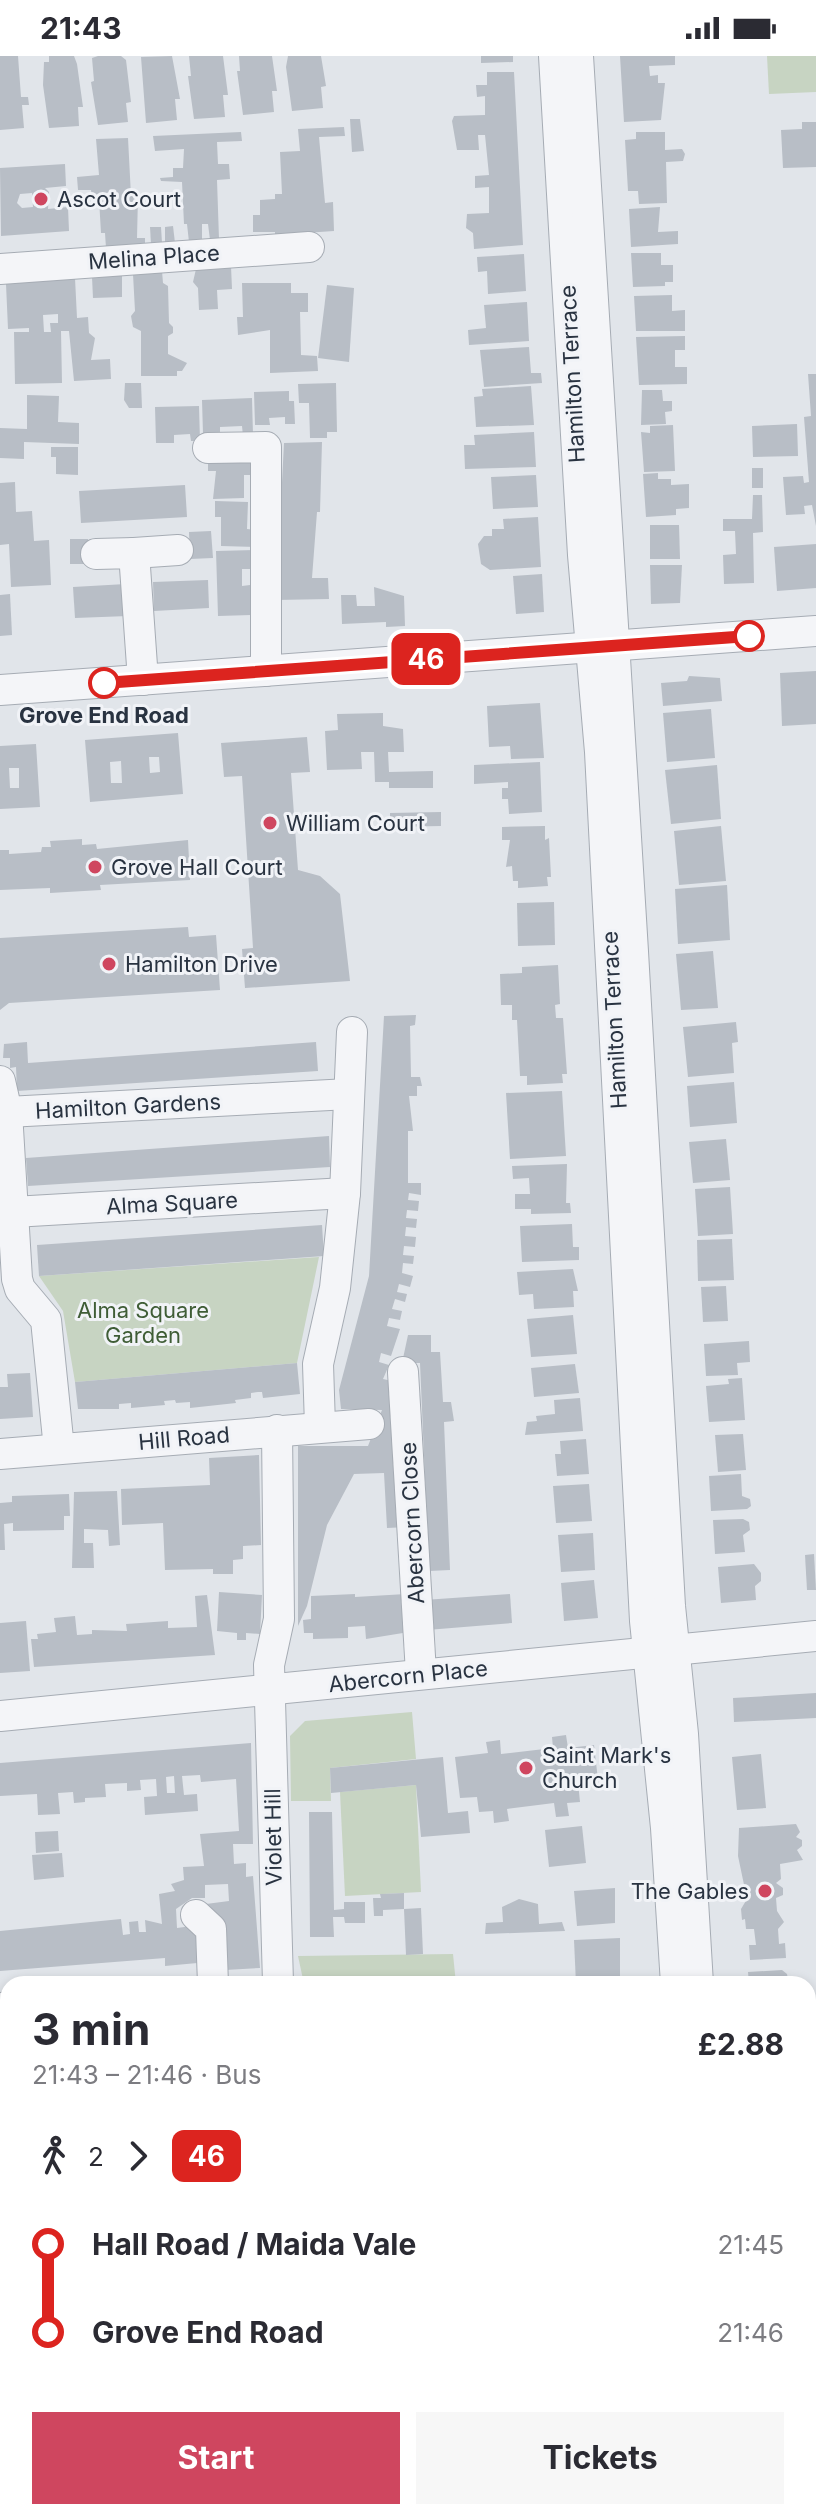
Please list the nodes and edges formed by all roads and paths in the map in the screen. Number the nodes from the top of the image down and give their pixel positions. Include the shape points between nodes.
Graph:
1 (554, 56) edge
2 (578, 56) edge
3 (309, 247) dead end
4 (0, 269) edge
5 (208, 448) dead end
6 (178, 550) dead end
7 (134, 553) junction
8 (96, 554) dead end
9 (816, 631) edge
10 (602, 646) junction
11 (266, 671) junction
12 (143, 680) junction
13 (0, 690) edge
14 (352, 1032) dead end
15 (0, 1081) edge
16 (349, 1094) junction
17 (7, 1112) junction
18 (345, 1193) junction
19 (13, 1212) junction
20 (403, 1372) dead end
21 (369, 1424) dead end
22 (320, 1426) junction
23 (277, 1430) junction
24 (59, 1449) junction
25 (0, 1454) edge
26 (816, 1636) edge
27 (660, 1652) junction
28 (421, 1673) junction
29 (270, 1690) junction
30 (0, 1716) edge
31 (196, 1915) dead end
32 (213, 1976) edge
33 (280, 1976) edge
34 (675, 1976) edge
35 (698, 1976) edge

1 - 10 street, Hamilton Terrace
2 - 10 street, Hamilton Terrace
3 - 4 street, Melina Place
5 - 11 street via 266,447
6 - 7 street
7 - 8 street
7 - 12 street
9 - 10 street
10 - 11 street
10 - 27 street, Hamilton Terrace via 600,752
11 - 12 street
12 - 13 street
14 - 16 street
15 - 17 street
16 - 17 street, Hamilton Gardens
16 - 18 street
17 - 19 street, Hamilton Gardens
18 - 19 street, Alma Square
18 - 22 street via 335,1288 318,1364
19 - 24 street via 20,1289 48,1328
20 - 28 street, Abercorn Close
21 - 22 street, Hill Road
22 - 23 street, Hill Road
23 - 24 street, Hill Road
23 - 29 street, Violet Hill via 279,1619 269,1665
24 - 25 street, Hill Road
26 - 27 street, Abercorn Place
27 - 28 street, Abercorn Place
27 - 34 street, Hamilton Terrace
27 - 35 street, Hamilton Terrace via 683,1734
28 - 29 street, Abercorn Place
29 - 30 street, Abercorn Place
29 - 33 street, Violet Hill
31 - 32 street via 211,1929

